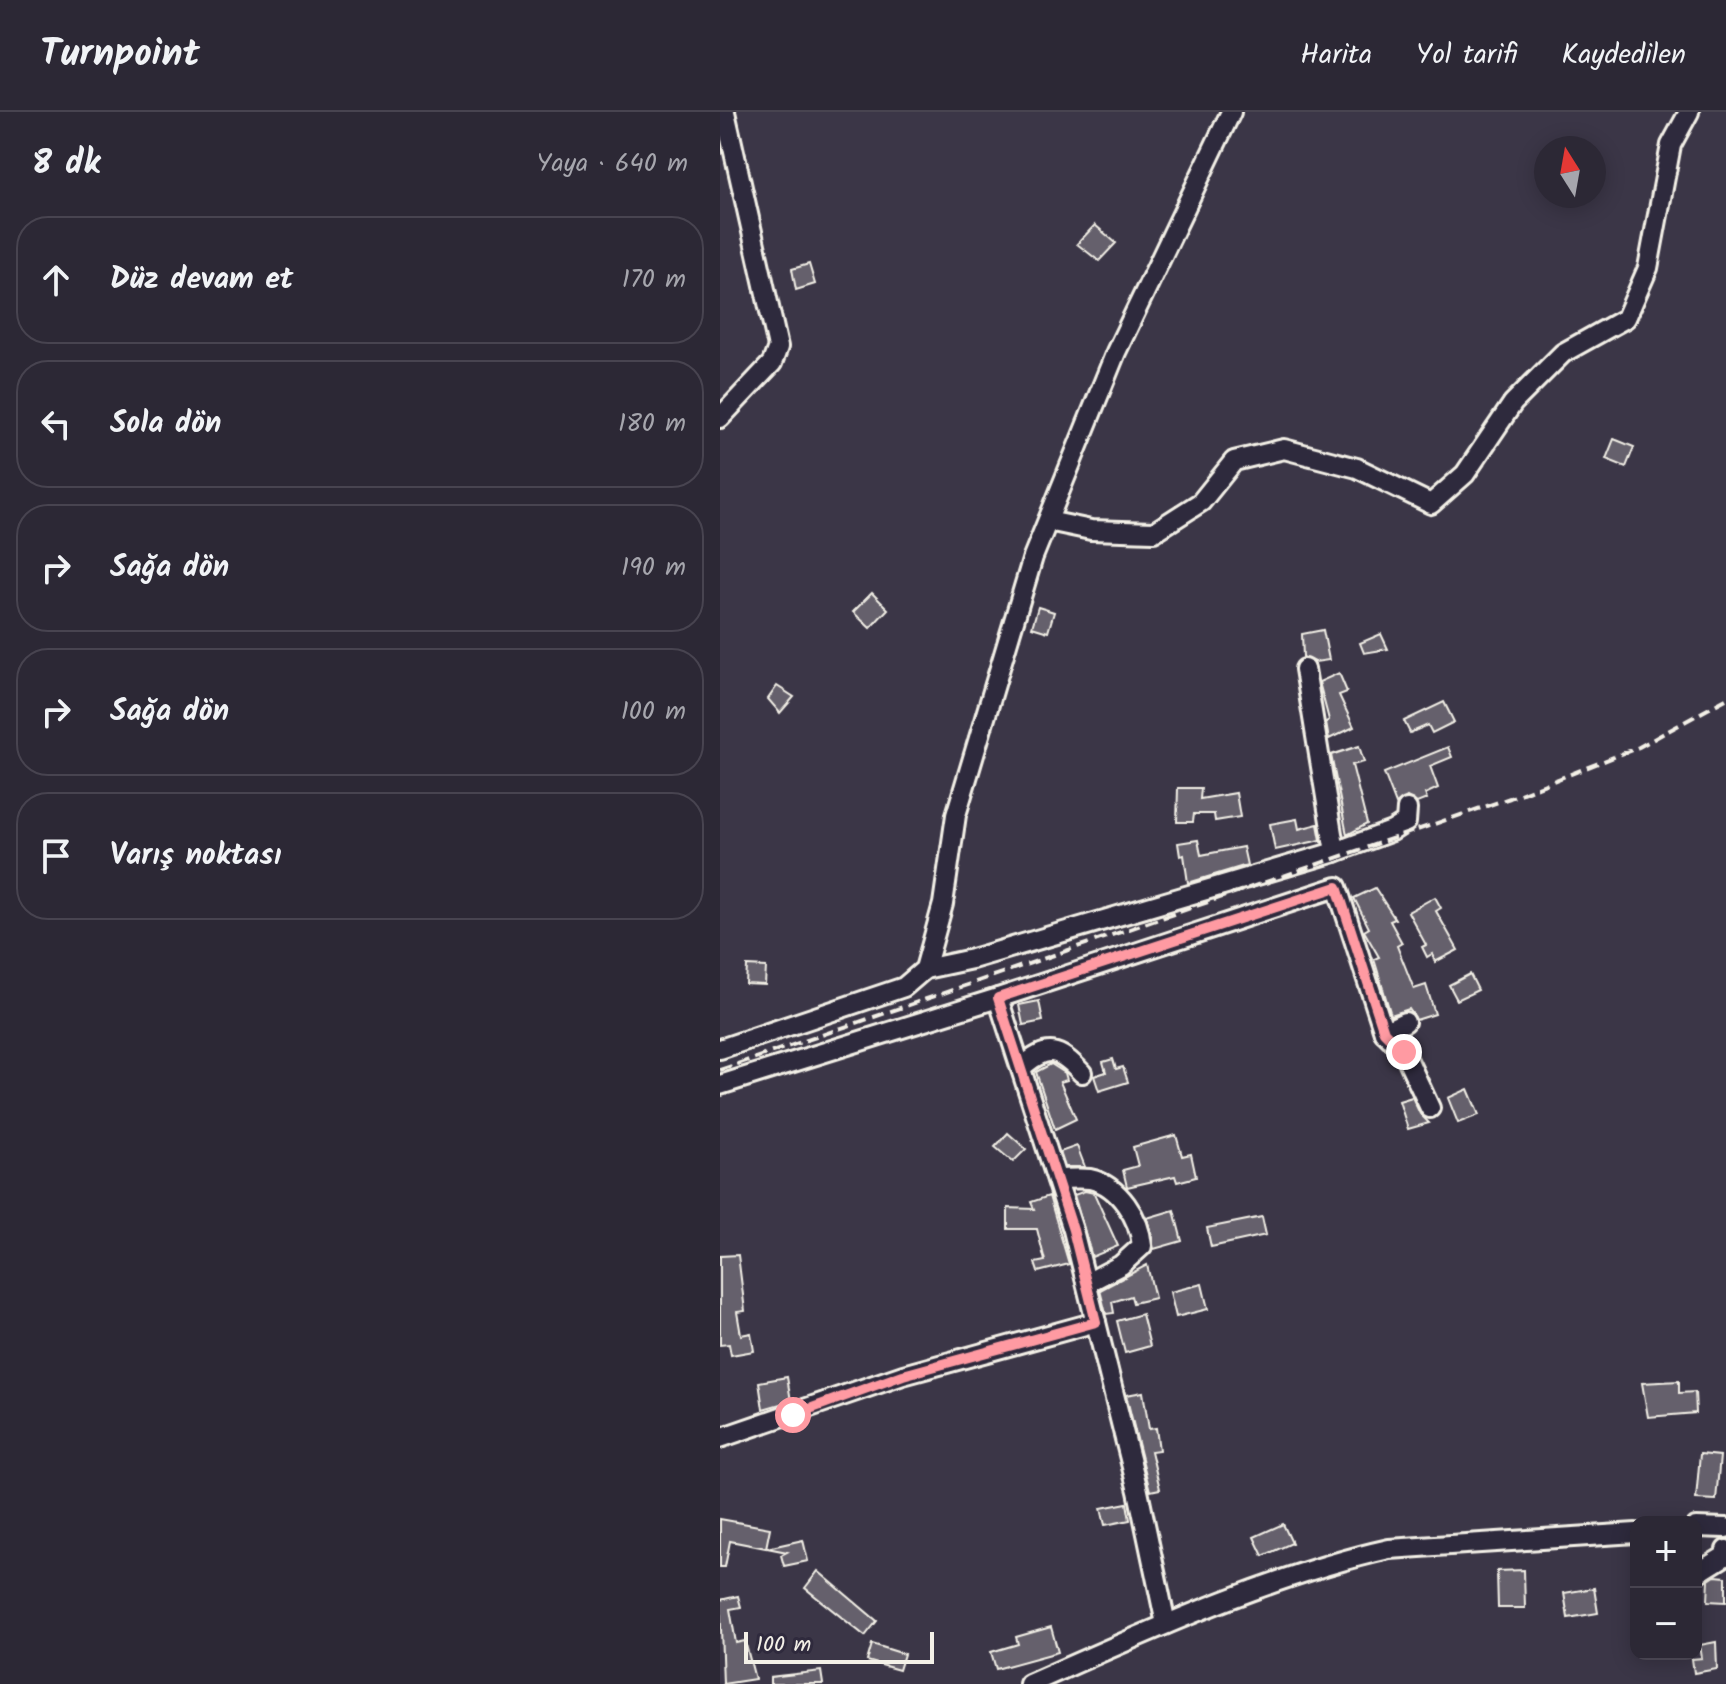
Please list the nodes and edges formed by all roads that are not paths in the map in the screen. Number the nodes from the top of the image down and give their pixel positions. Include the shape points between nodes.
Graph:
1 (725, 112) edge
2 (1231, 112) edge
3 (1689, 112) edge
4 (720, 418) edge
5 (1048, 521) junction
6 (1305, 669) dead end
7 (1407, 809) dead end
8 (1335, 852) junction
9 (925, 969) junction
10 (998, 998) junction
11 (1405, 1022) dead end
12 (1384, 1032) junction
13 (720, 1049) edge
14 (1021, 1068) junction
15 (1082, 1073) dead end
16 (720, 1085) edge
17 (1430, 1108) dead end
18 (1057, 1179) junction
19 (1087, 1283) junction
20 (1096, 1322) junction
21 (720, 1438) edge
22 (1702, 1527) edge
23 (1726, 1528) edge
24 (1630, 1533) edge
25 (1726, 1550) edge
26 (1702, 1570) edge
27 (1166, 1624) junction
28 (1029, 1684) edge

1 - 4 street via 778,347 772,363
2 - 5 street via 1116,352
3 - 5 street via 1671,145 1648,268 1626,318 1563,353 1513,403 1465,474 1431,504 1357,468 1284,449 1234,461 1201,502 1154,532 1091,530
5 - 9 street via 956,815 943,904
6 - 8 street
7 - 8 street via 1406,822 1392,831
8 - 9 street
9 - 13 street via 904,987
10 - 12 street via 1337,887
10 - 14 street
10 - 16 street
11 - 12 street
12 - 17 street via 1404,1052
14 - 15 street via 1037,1054 1053,1051
14 - 18 street
18 - 19 street
18 - 19 street via 1092,1179 1124,1201 1141,1229 1142,1246 1121,1265
19 - 20 street
20 - 21 street via 903,1375
20 - 27 street
22 - 23 street
24 - 27 street via 1389,1549 1351,1557
25 - 26 street
27 - 28 street

